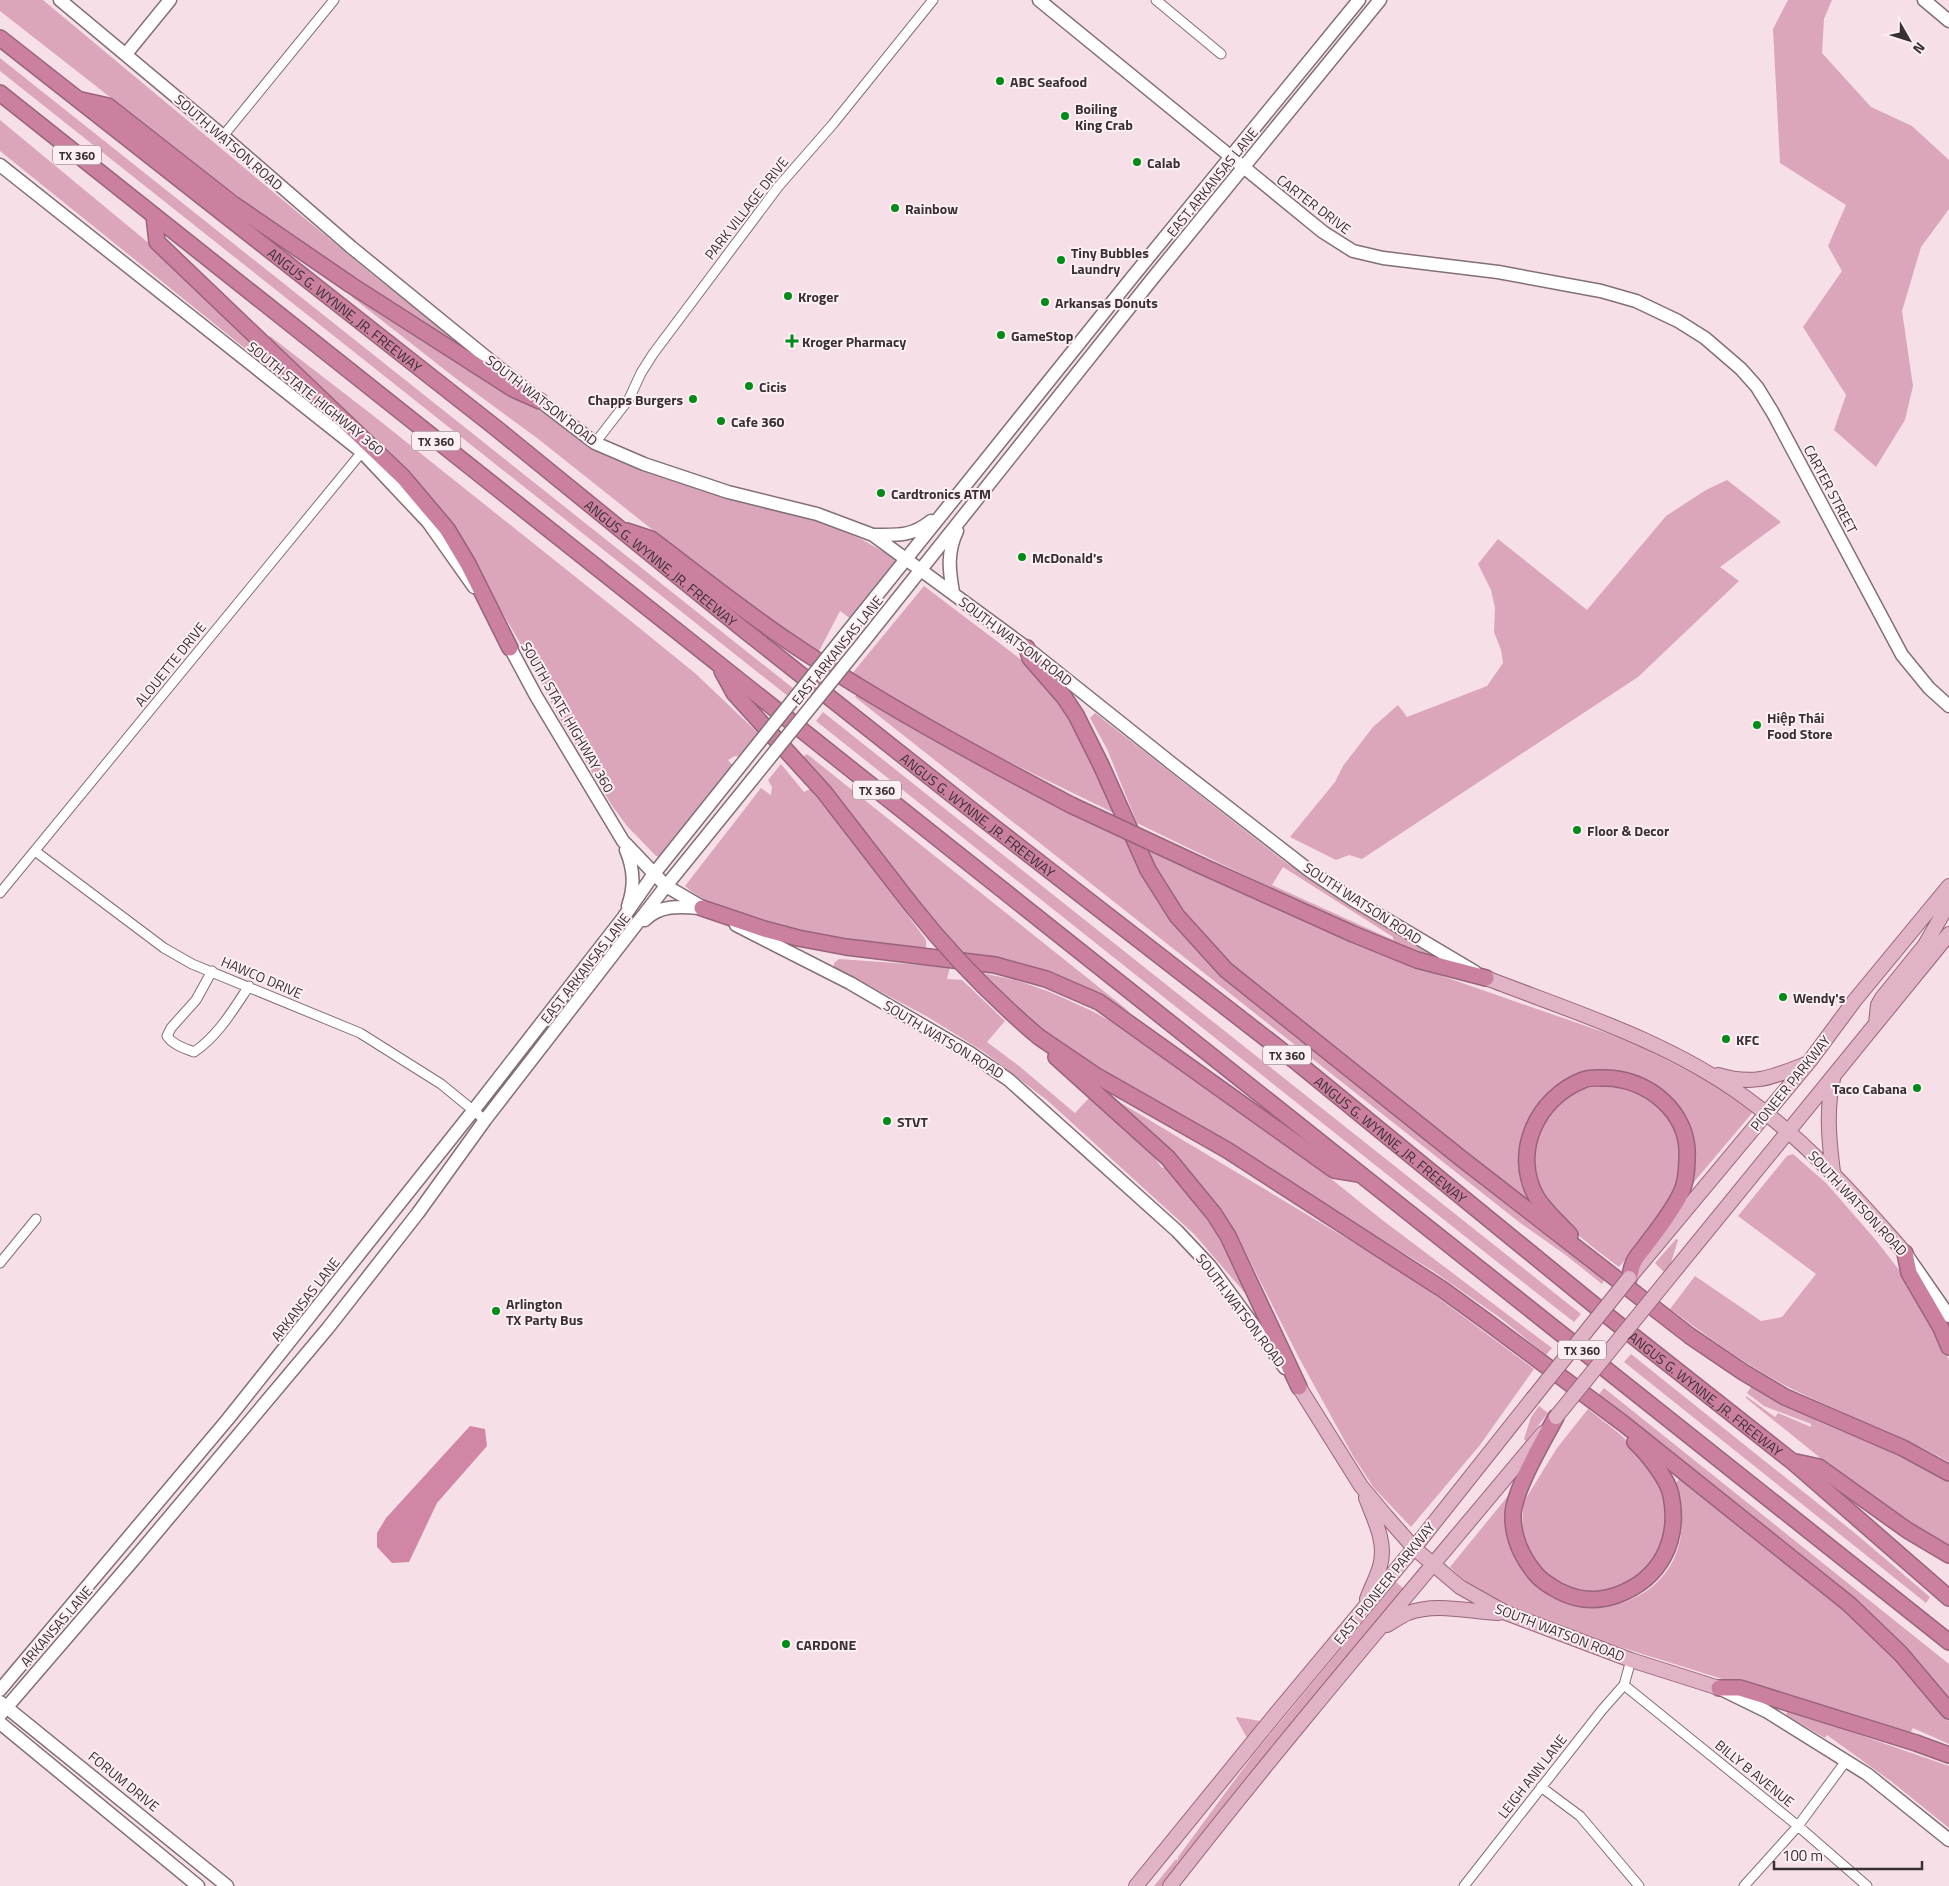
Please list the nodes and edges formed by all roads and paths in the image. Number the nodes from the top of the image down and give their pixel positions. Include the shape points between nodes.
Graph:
1 (60, 0) edge
2 (170, 0) edge
3 (334, 0) edge
4 (933, 0) edge
5 (1039, 0) edge
6 (1359, 0) edge
7 (1380, 0) edge
8 (1924, 0) edge
9 (1160, 1) edge
10 (1949, 21) edge
11 (0, 38) edge
12 (126, 54) junction
13 (1221, 54) dead end
14 (0, 93) edge
15 (77, 99) junction
16 (223, 136) junction
17 (1230, 157) junction
18 (0, 165) edge
19 (1243, 168) junction
20 (154, 216) junction
21 (1658, 312) joint
22 (540, 401) junction
23 (595, 443) junction
24 (362, 452) junction
25 (945, 511) junction
26 (965, 514) junction
27 (618, 528) junction
28 (873, 535) junction
29 (906, 559) junction
30 (921, 569) junction
31 (953, 592) junction
32 (510, 648) junction
33 (1027, 648) junction
34 (720, 665) junction
35 (1949, 706) edge
36 (623, 841) junction
37 (35, 851) junction
38 (653, 874) junction
39 (666, 886) junction
40 (1949, 886) edge
41 (0, 893) edge
42 (1949, 903) edge
43 (702, 908) junction
44 (623, 918) junction
45 (631, 934) junction
46 (1949, 934) edge
47 (212, 971) junction
48 (1486, 978) junction
49 (248, 986) junction
50 (1876, 1022) junction
51 (1039, 1036) junction
52 (1809, 1062) junction
53 (1703, 1070) junction
54 (1834, 1075) junction
55 (473, 1111) junction
56 (1766, 1114) junction
57 (485, 1120) junction
58 (1788, 1131) junction
59 (1833, 1172) junction
60 (1361, 1175) junction
61 (36, 1219) dead end
62 (1905, 1253) junction
63 (1583, 1254) junction
64 (0, 1263) edge
65 (1629, 1278) junction
66 (1663, 1285) joint
67 (1949, 1316) edge
68 (328, 1328) joint
69 (1949, 1346) edge
70 (1298, 1387) junction
71 (1556, 1417) junction
72 (1624, 1424) junction
73 (1793, 1462) junction
74 (1949, 1473) edge
75 (1361, 1486) junction
76 (1414, 1548) junction
77 (1949, 1555) edge
78 (1433, 1565) junction
79 (1949, 1598) edge
80 (1364, 1608) junction
81 (1506, 1613) junction
82 (1378, 1630) junction
83 (1949, 1642) edge
84 (1631, 1660) junction
85 (1624, 1685) junction
86 (1719, 1688) junction
87 (0, 1690) edge
88 (2, 1708) edge
89 (1949, 1711) edge
90 (0, 1723) edge
91 (1949, 1756) edge
92 (1846, 1762) junction
93 (1541, 1787) junction
94 (1798, 1826) junction
95 (1949, 1840) edge
96 (1154, 1865) junction
97 (198, 1886) edge
98 (227, 1886) edge
99 (1129, 1886) edge
100 (1136, 1886) edge
101 (1170, 1886) edge
102 (1464, 1886) edge
103 (1639, 1886) edge
104 (1744, 1886) edge
105 (1866, 1886) edge

1 - 12 main road, SOUTH WATSON ROAD
2 - 12 main road
3 - 16 street
4 - 23 street, PARK VILLAGE DRIVE via 742,233 653,354 629,399
5 - 17 main road, CARTER DRIVE
6 - 17 main road, EAST ARKANSAS LANE
7 - 19 main road, EAST ARKANSAS LANE
8 - 10 main road
9 - 13 street
11 - 15 highway, ANGUS G. WYNNE, JR. FREEWAY / TX 360
12 - 16 main road, SOUTH WATSON ROAD
14 - 20 highway, TX 360
15 - 22 highway via 108,106 233,204 288,242 513,389
15 - 27 highway, ANGUS G. WYNNE, JR. FREEWAY / TX 360 via 488,421
16 - 22 main road, SOUTH WATSON ROAD via 351,247
17 - 19 main road, CARTER DRIVE
17 - 25 main road, EAST ARKANSAS LANE
18 - 24 main road, SOUTH STATE HIGHWAY 360
19 - 21 main road, CARTER DRIVE via 1323,232 1353,251 1601,291 1636,301
19 - 26 main road, EAST ARKANSAS LANE
20 - 32 highway via 157,242 403,477 447,528
20 - 34 highway, TX 360
21 - 35 main road, CARTER STREET via 1705,338 1757,387 1902,655 1929,688
22 - 23 main road, SOUTH WATSON ROAD
23 - 28 main road, SOUTH WATSON ROAD via 644,464 728,492 817,514
24 - 32 main road, SOUTH STATE HIGHWAY 360 via 428,522 482,598
24 - 37 street, ALOUETTE DRIVE
25 - 28 main road via 909,534
25 - 29 main road, EAST ARKANSAS LANE
26 - 30 main road, EAST ARKANSAS LANE
26 - 31 main road via 950,549
27 - 48 highway, bridge via 651,538 787,640 857,686 971,753 1071,805 1353,934 1417,960
27 - 73 highway, ANGUS G. WYNNE, JR. FREEWAY / TX 360 via 964,804 1299,1064 1604,1313
28 - 29 main road, SOUTH WATSON ROAD
29 - 30 main road, SOUTH WATSON ROAD
29 - 38 main road, EAST ARKANSAS LANE, bridge
30 - 31 main road, SOUTH WATSON ROAD
30 - 39 main road, EAST ARKANSAS LANE, bridge
31 - 33 main road, SOUTH WATSON ROAD
32 - 36 main road, SOUTH STATE HIGHWAY 360
33 - 48 main road, SOUTH WATSON ROAD via 1310,871
33 - 63 highway via 1030,658 1076,715 1148,870 1177,916 1212,956
34 - 51 highway, bridge via 734,694 824,792 945,947 982,986
34 - 60 highway, TX 360
36 - 38 main road, SOUTH STATE HIGHWAY 360
36 - 44 main road via 633,877
37 - 41 street, ALOUETTE DRIVE
37 - 47 street, HAWCO DRIVE via 144,934 192,964
38 - 39 main road, SOUTH STATE HIGHWAY 360
38 - 44 main road, EAST ARKANSAS LANE
39 - 43 main road, SOUTH WATSON ROAD
39 - 45 main road, EAST ARKANSAS LANE
40 - 52 main road, PIONEER PARKWAY via 1855,1000
42 - 50 main road via 1928,940 1882,998
43 - 45 main road via 675,907 657,911
43 - 60 highway via 798,938 846,947 995,964 1046,979 1099,1002 1334,1170
43 - 70 main road, SOUTH WATSON ROAD via 850,983 970,1053 1009,1080 1177,1231 1210,1266
44 - 55 main road, ARKANSAS LANE
45 - 57 main road, EAST ARKANSAS LANE
46 - 50 main road, PIONEER PARKWAY
47 - 49 street, HAWCO DRIVE
47 - 49 street via 196,1000 167,1036 194,1052 206,1044
48 - 53 main road, SOUTH WATSON ROAD via 1648,1041
49 - 55 street, HAWCO DRIVE via 360,1033 441,1084
50 - 54 main road, PIONEER PARKWAY
51 - 70 highway via 1060,1062 1168,1158 1214,1214 1228,1236
51 - 72 highway via 1095,1075 1227,1150 1442,1289
52 - 53 main road via 1766,1079 1751,1081
52 - 56 main road, PIONEER PARKWAY
53 - 56 main road, SOUTH WATSON ROAD
54 - 58 main road, PIONEER PARKWAY
54 - 59 main road via 1828,1115
55 - 57 street, HAWCO DRIVE
55 - 87 main road, ARKANSAS LANE via 222,1426
56 - 58 main road, SOUTH WATSON ROAD
56 - 65 main road, PIONEER PARKWAY
57 - 68 main road, EAST ARKANSAS LANE via 418,1213
58 - 59 main road, SOUTH WATSON ROAD
58 - 66 main road, PIONEER PARKWAY
59 - 62 main road, SOUTH WATSON ROAD
60 - 83 highway, TX 360
61 - 64 street
62 - 67 main road, SOUTH WATSON ROAD
62 - 69 highway via 1909,1273
63 - 65 highway via 1575,1240 1538,1199 1530,1184 1528,1142 1542,1110 1559,1094 1584,1079 1630,1080 1650,1091 1673,1112 1686,1141 1688,1156 1681,1194 1633,1262
63 - 74 highway via 1742,1372 1785,1396 1903,1448
65 - 76 main road, EAST PIONEER PARKWAY, bridge
66 - 71 main road, EAST PIONEER PARKWAY, bridge
68 - 88 main road, ARKANSAS LANE via 135,1558
70 - 75 main road, SOUTH WATSON ROAD
71 - 72 highway via 1517,1495 1512,1516 1521,1553 1538,1577 1564,1594 1582,1600 1611,1597 1648,1578 1662,1560 1672,1538 1671,1493 1643,1449 1629,1436
71 - 78 main road, EAST PIONEER PARKWAY
72 - 89 highway via 1860,1613 1901,1654
73 - 77 highway via 1819,1467 1907,1530
73 - 79 highway, ANGUS G. WYNNE, JR. FREEWAY / TX 360
75 - 76 main road, SOUTH WATSON ROAD
75 - 80 main road via 1381,1539 1382,1552 1381,1566
76 - 78 main road, SOUTH WATSON ROAD
76 - 80 main road, EAST PIONEER PARKWAY
78 - 81 main road, SOUTH WATSON ROAD via 1460,1587
78 - 82 main road, EAST PIONEER PARKWAY
80 - 96 main road, EAST PIONEER PARKWAY
81 - 82 main road via 1424,1609 1408,1613
81 - 84 main road, SOUTH WATSON ROAD
82 - 101 main road, EAST PIONEER PARKWAY
84 - 85 street, SOUTH WATSON ROAD
84 - 86 main road, SOUTH WATSON ROAD
85 - 93 street, LEIGH ANN LANE
85 - 94 street, BILLY B AVENUE
86 - 91 highway via 1740,1688
86 - 92 main road, SOUTH WATSON ROAD via 1766,1711
88 - 98 main road, FORUM DRIVE
90 - 97 main road
92 - 94 street
92 - 95 main road, SOUTH WATSON ROAD via 1867,1774
93 - 102 street, LEIGH ANN LANE
93 - 103 street via 1580,1816
94 - 104 street
94 - 105 street, BILLY B AVENUE
96 - 99 main road
96 - 100 main road, EAST PIONEER PARKWAY

